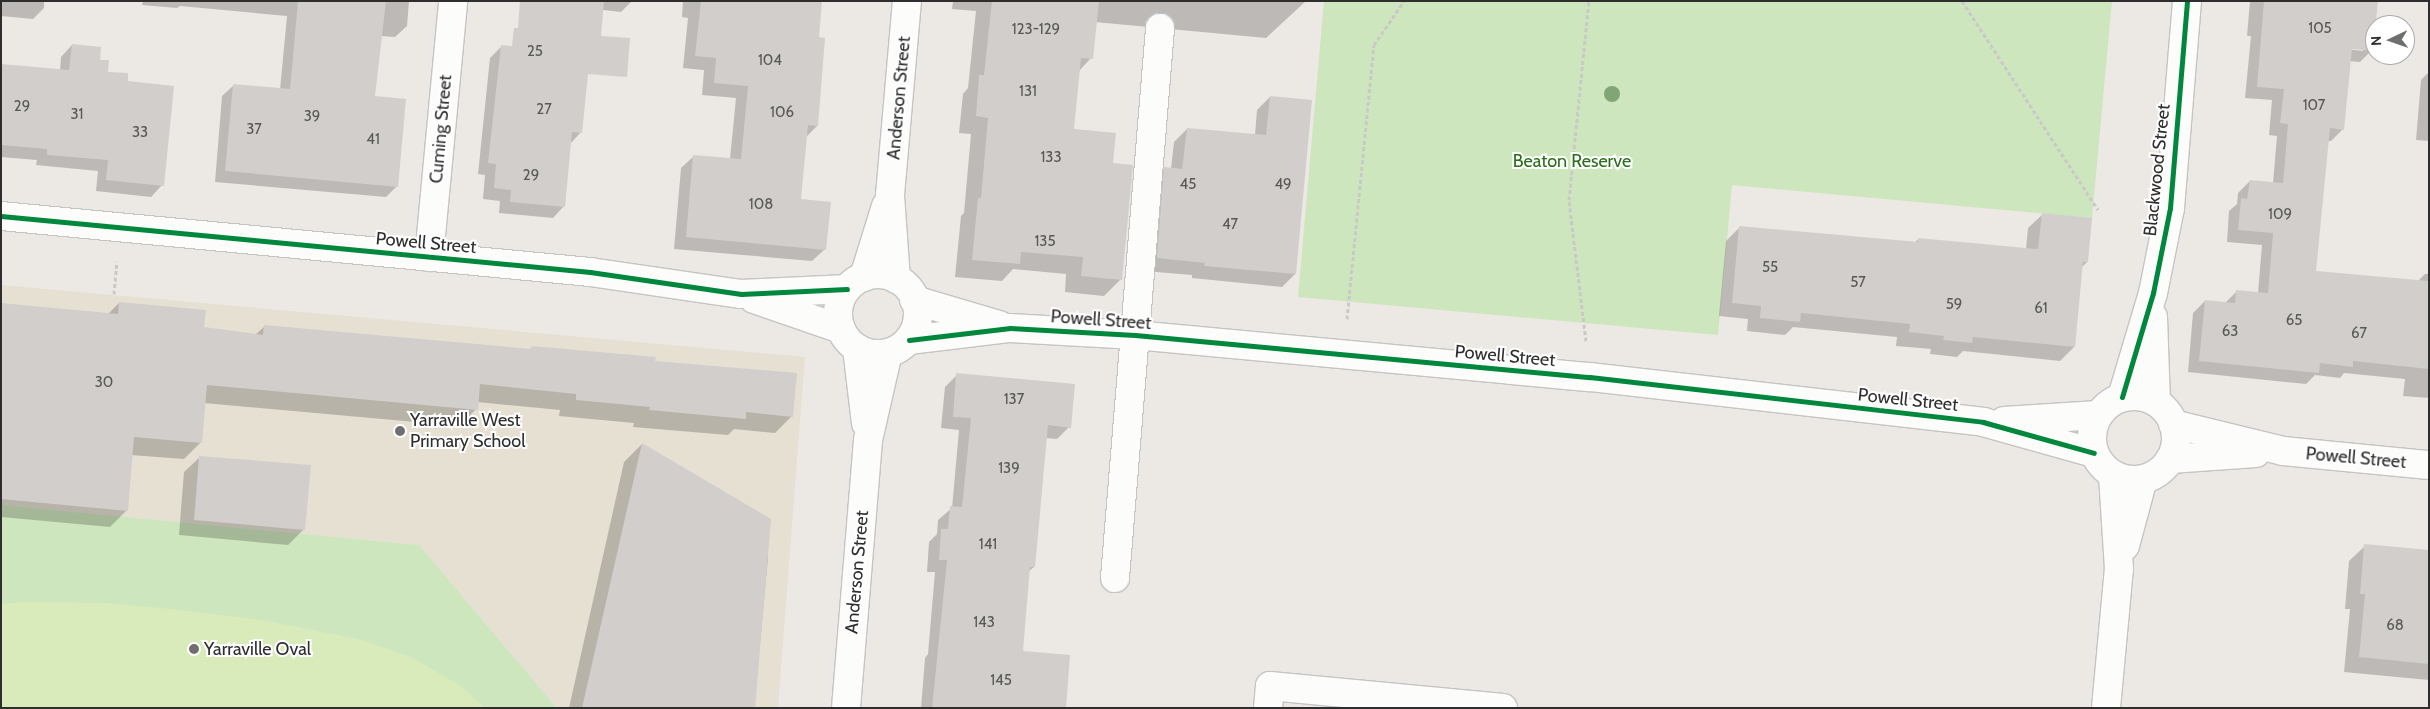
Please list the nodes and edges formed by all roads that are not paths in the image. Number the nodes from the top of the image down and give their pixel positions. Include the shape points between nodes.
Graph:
1 (453, 1) edge
2 (907, 1) edge
3 (2187, 1) edge
4 (1160, 28) dead end
5 (890, 195) junction
6 (1, 216) edge
7 (429, 257) junction
8 (896, 279) junction
9 (856, 283) junction
10 (2153, 293) junction
11 (741, 294) junction
12 (914, 300) junction
13 (1010, 328) junction
14 (1135, 335) junction
15 (849, 339) junction
16 (898, 346) junction
17 (2122, 397) junction
18 (2156, 401) junction
19 (2098, 415) junction
20 (1983, 422) junction
21 (2173, 424) junction
22 (868, 437) junction
23 (2283, 452) junction
24 (2094, 453) junction
25 (2170, 459) junction
26 (2429, 465) edge
27 (2113, 475) junction
28 (2143, 479) junction
29 (2118, 569) junction
30 (1115, 578) dead end
31 (846, 708) edge
32 (1268, 708) edge
33 (1503, 708) edge
34 (2106, 708) edge

1 - 7 street, Cuming Street
2 - 5 street, Anderson Street
3 - 10 street, Blackwood Street via 2170,208
4 - 14 street
5 - 8 street, Anderson Street
5 - 9 street, Anderson Street
6 - 7 street, Powell Street
7 - 11 street, Powell Street via 590,272
8 - 9 street via 886,275
8 - 12 street via 904,284
9 - 11 street, Powell Street
9 - 15 street via 838,308
10 - 17 street, Blackwood Street
10 - 18 street, Blackwood Street
11 - 15 street, Powell Street
12 - 13 street, Powell Street
12 - 16 street via 917,321
13 - 14 street, Powell Street
13 - 16 street, Powell Street
14 - 20 street, Powell Street via 1590,378
14 - 30 street
15 - 16 street via 877,354
15 - 22 street, Anderson Street
16 - 22 street, Anderson Street
17 - 18 street via 2145,397
17 - 19 street via 2108,404
18 - 21 street via 2167,411
19 - 20 street, Powell Street
19 - 24 street via 2093,427
20 - 24 street, Powell Street
21 - 23 street, Powell Street
21 - 25 street via 2176,436
22 - 31 street, Anderson Street
23 - 25 street, Powell Street
23 - 26 street, Powell Street
24 - 27 street
25 - 28 street via 2163,468
27 - 28 street
27 - 29 street
28 - 29 street
29 - 34 street
32 - 33 street via 1270,686

